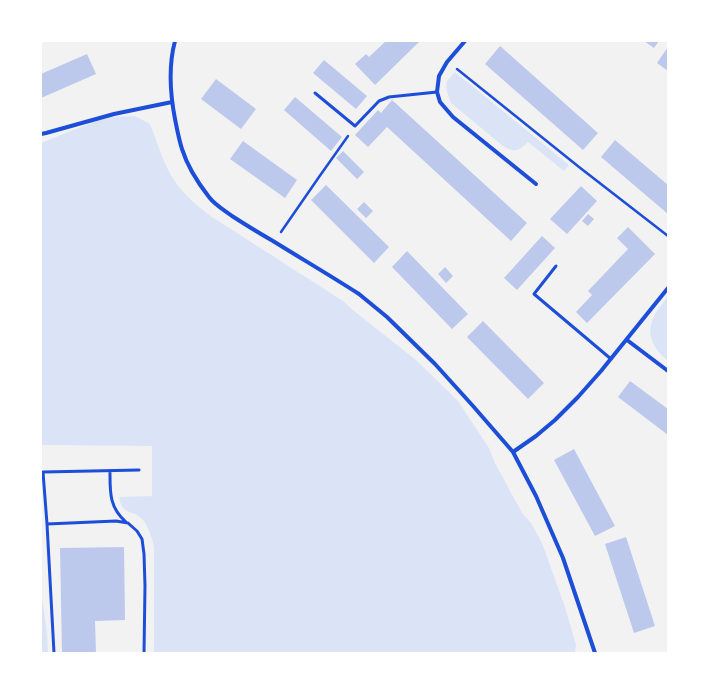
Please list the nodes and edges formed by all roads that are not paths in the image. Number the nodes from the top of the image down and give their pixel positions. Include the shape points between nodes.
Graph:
1 (175, 41) edge
2 (465, 41) edge
3 (437, 92) junction
4 (315, 93) dead end
5 (172, 102) junction
6 (41, 134) edge
7 (536, 184) dead end
8 (556, 266) dead end
9 (668, 288) edge
10 (627, 340) junction
11 (611, 359) junction
12 (668, 371) edge
13 (513, 452) junction
14 (139, 470) dead end
15 (110, 471) junction
16 (128, 523) junction
17 (47, 524) junction
18 (54, 653) edge
19 (144, 653) edge
20 (595, 653) edge

1 - 5 street via 170,68
2 - 3 street via 446,62 439,76
3 - 4 lane via 390,97 380,101 355,126
3 - 7 street via 440,102 453,117
5 - 6 street via 114,114
5 - 13 street via 182,150 190,168 209,197 248,227 359,294 387,317 435,364
8 - 11 lane via 534,294
9 - 10 street
10 - 11 street
10 - 12 street
11 - 13 street via 555,420
13 - 20 street via 536,496 563,558
14 - 15 lane
15 - 16 lane via 112,501 120,516
15 - 17 lane via 43,472
16 - 17 lane via 116,521
16 - 19 lane via 142,539 144,554
17 - 18 lane

